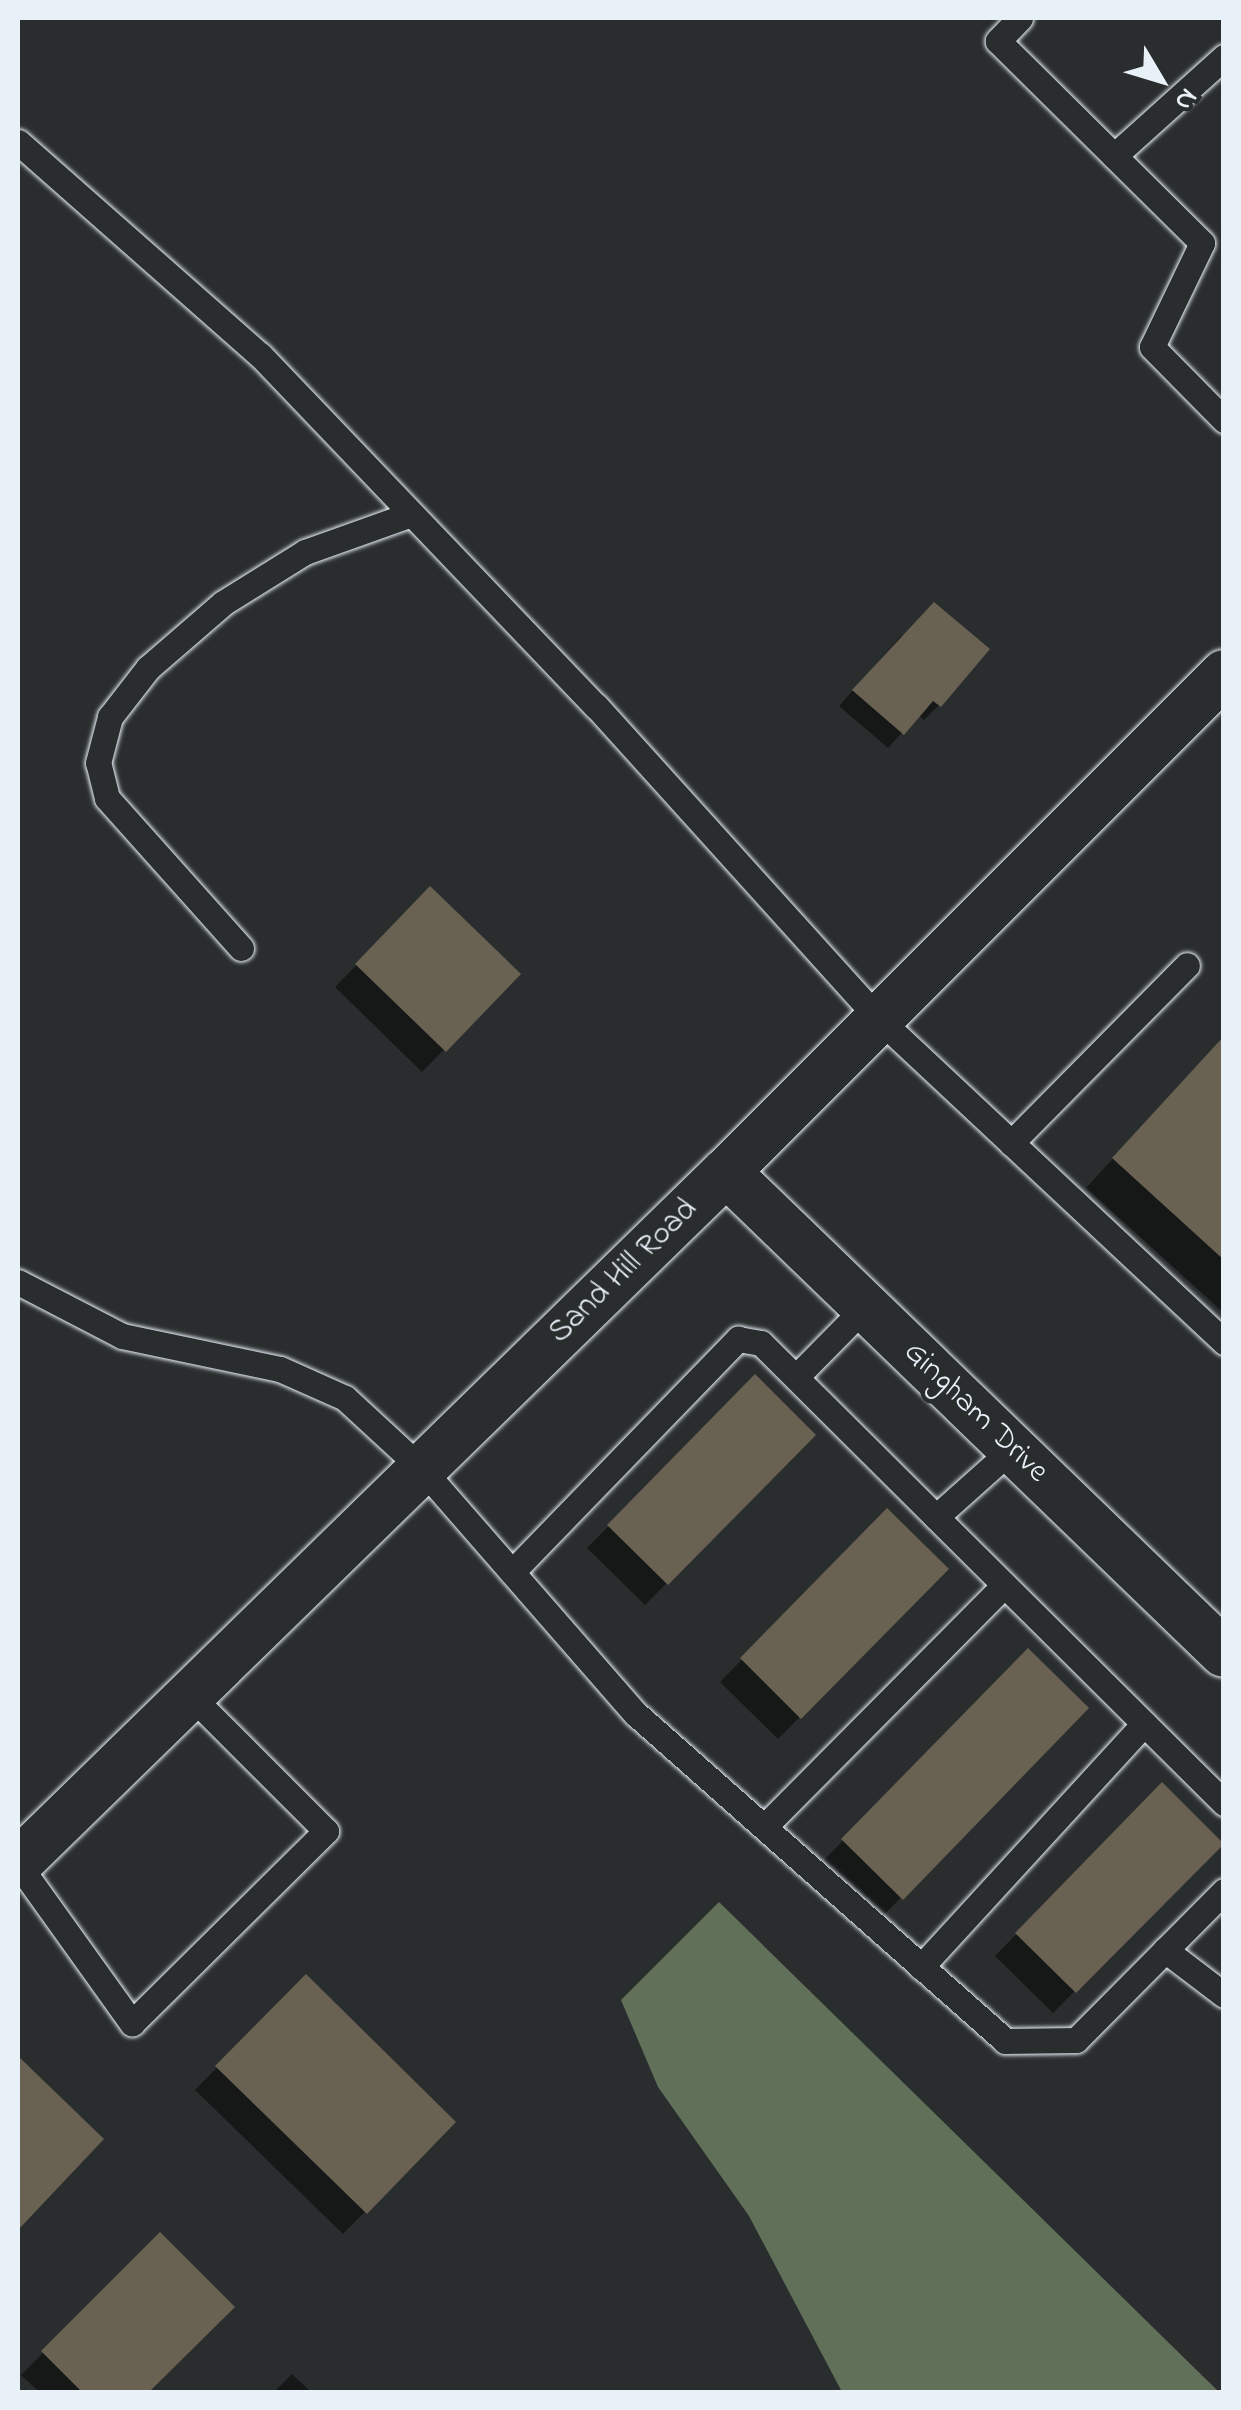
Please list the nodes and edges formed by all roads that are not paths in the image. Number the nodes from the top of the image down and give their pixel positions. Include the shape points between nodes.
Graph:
1 (1020, 18) edge
2 (1224, 57) edge
3 (18, 142) edge
4 (1114, 156) junction
5 (1224, 226) edge
6 (1202, 243) junction
7 (1224, 420) edge
8 (411, 514) junction
9 (1224, 674) edge
10 (241, 948) dead end
11 (1187, 965) dead end
12 (880, 1019) junction
13 (1011, 1143) junction
14 (726, 1172) junction
15 (18, 1282) edge
16 (865, 1308) junction
17 (1224, 1342) edge
18 (796, 1377) junction
19 (1012, 1449) junction
20 (422, 1469) junction
21 (936, 1516) junction
22 (512, 1572) junction
23 (1004, 1585) junction
24 (1224, 1653) edge
25 (190, 1696) junction
26 (1144, 1724) junction
27 (1222, 1798) edge
28 (764, 1828) junction
29 (18, 1864) edge
30 (1224, 1891) edge
31 (1165, 1950) junction
32 (921, 1967) junction
33 (1224, 1995) edge

1 - 4 lane via 998,41
2 - 4 lane
3 - 8 lane via 260,355
4 - 6 lane
5 - 6 lane
6 - 7 lane via 1152,347
8 - 10 lane via 305,552 223,602 148,668 110,717 98,763 106,798
8 - 12 lane
9 - 12 street, Sand Hill Road
11 - 13 lane
12 - 13 lane
12 - 14 street, Sand Hill Road
13 - 17 lane
14 - 16 street, Gingham Drive
14 - 20 street, Sand Hill Road
15 - 20 lane via 122,1336 280,1369 344,1398
16 - 18 lane
16 - 19 street, Gingham Drive
18 - 21 lane
18 - 22 lane via 762,1343 738,1339
19 - 21 lane
19 - 24 street, Gingham Drive
20 - 22 lane
20 - 25 street, Sand Hill Road
21 - 23 lane
22 - 28 lane via 636,1714
23 - 26 lane
23 - 28 lane
25 - 29 street, Sand Hill Road
25 - 29 lane via 326,1832 132,2023
26 - 27 lane
26 - 32 lane
28 - 32 lane
30 - 31 lane
31 - 32 lane via 1076,2040 1005,2041
31 - 33 lane

